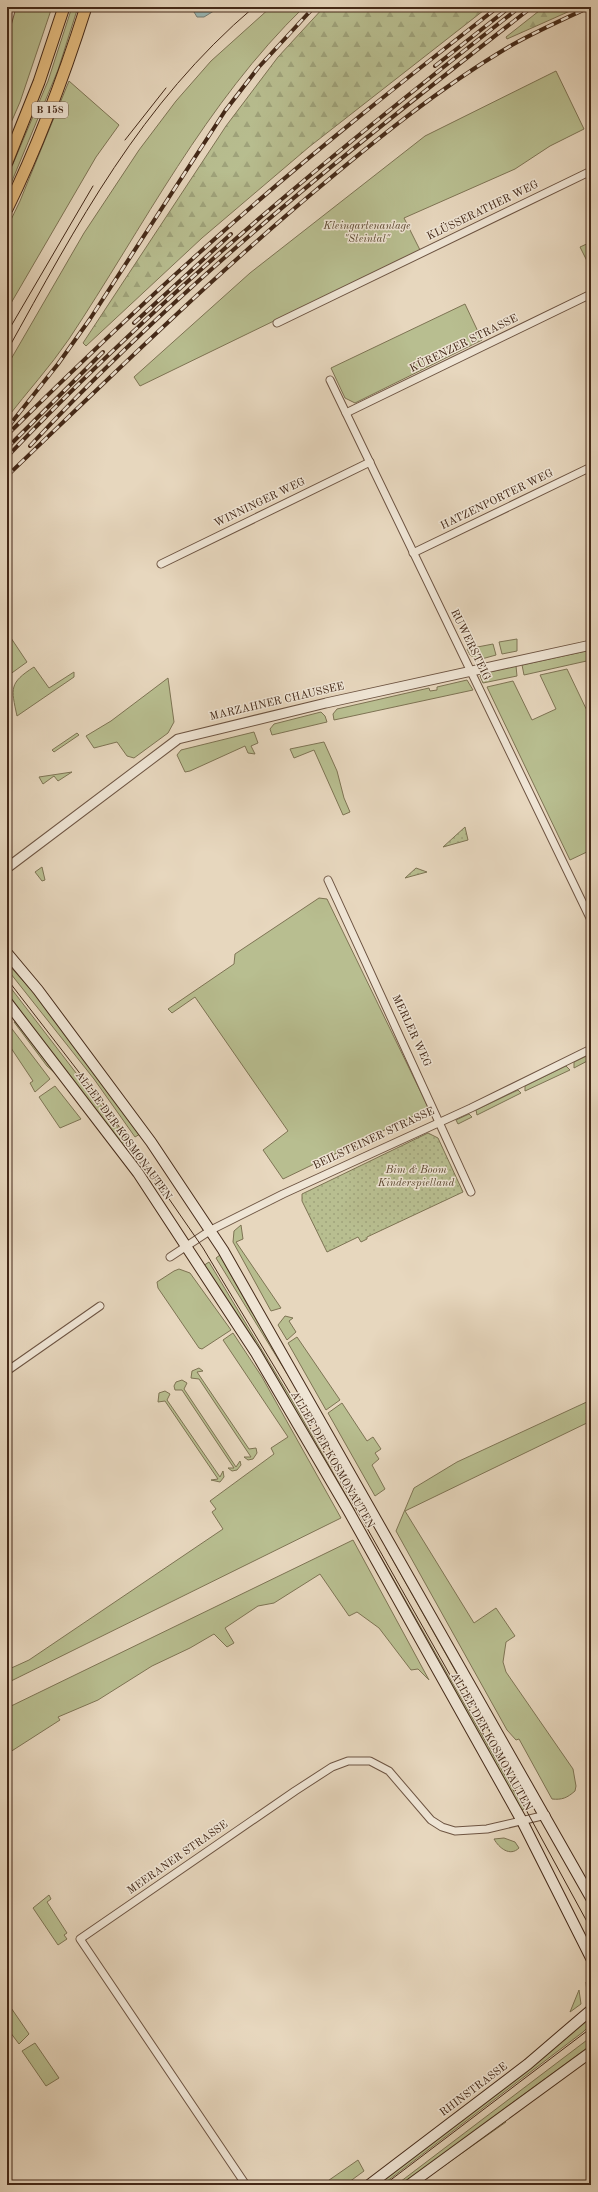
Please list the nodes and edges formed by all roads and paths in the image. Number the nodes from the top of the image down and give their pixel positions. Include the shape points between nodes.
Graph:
1 (12, 7) edge
2 (64, 7) edge
3 (86, 7) edge
4 (7, 25) edge
5 (7, 162) edge
6 (591, 171) edge
7 (7, 209) edge
8 (591, 294) edge
9 (277, 323) dead end
10 (330, 380) dead end
11 (346, 413) junction
12 (370, 462) junction
13 (591, 467) edge
14 (413, 553) junction
15 (161, 564) dead end
16 (591, 644) edge
17 (471, 671) junction
18 (7, 868) edge
19 (328, 880) dead end
20 (589, 909) edge
21 (591, 920) edge
22 (7, 953) edge
23 (7, 1002) edge
24 (591, 1049) edge
25 (440, 1120) junction
26 (471, 1192) dead end
27 (211, 1230) junction
28 (186, 1246) junction
29 (170, 1257) dead end
30 (100, 1306) dead end
31 (7, 1371) edge
32 (546, 1815) junction
33 (522, 1821) junction
34 (591, 1898) edge
35 (591, 1958) edge
36 (591, 2010) edge
37 (591, 2052) edge
38 (246, 2185) edge
39 (369, 2185) edge
40 (409, 2185) edge

1 - 4 street
2 - 5 main road, B 158 via 39,82
3 - 7 main road, B 158 via 64,74
6 - 9 street, KLÜSSERATHER WEG
8 - 11 street, KÜRENZER STRASSE
10 - 11 street, RUWERSTEIG
11 - 12 street, RUWERSTEIG
12 - 14 street, RUWERSTEIG
12 - 15 street, WINNINGER WEG
13 - 14 street, HATZENPORTER WEG
14 - 17 street, RUWERSTEIG
16 - 17 street, MARZAHNER CHAUSSEE
17 - 18 street, MARZAHNER CHAUSSEE via 178,739
17 - 20 street, RUWERSTEIG
19 - 25 street, MERLER WEG
20 - 21 street, RUWERSTEIG
22 - 27 main road, ALLEE DER KOSMONAUTEN via 38,990 152,1142
23 - 28 main road, ALLEE DER KOSMONAUTEN via 138,1173
24 - 25 street, BEILSTEINER STRASSE via 471,1108
25 - 26 street, MERLER WEG
25 - 27 street, BEILSTEINER STRASSE
27 - 28 street, BEILSTEINER STRASSE
27 - 32 main road, ALLEE DER KOSMONAUTEN
28 - 29 street, BEILSTEINER STRASSE
28 - 33 main road, ALLEE DER KOSMONAUTEN via 256,1353 348,1510
30 - 31 street
32 - 33 street, MEERANER STRASSE
32 - 34 main road, ALLEE DER KOSMONAUTEN
33 - 35 main road, ALLEE DER KOSMONAUTEN
33 - 38 street, MEERANER STRASSE via 468,1831 442,1827 423,1812 389,1771 370,1761 348,1761 332,1766 80,1939
36 - 39 main road, RHINSTRASSE via 528,2064
37 - 40 main road

